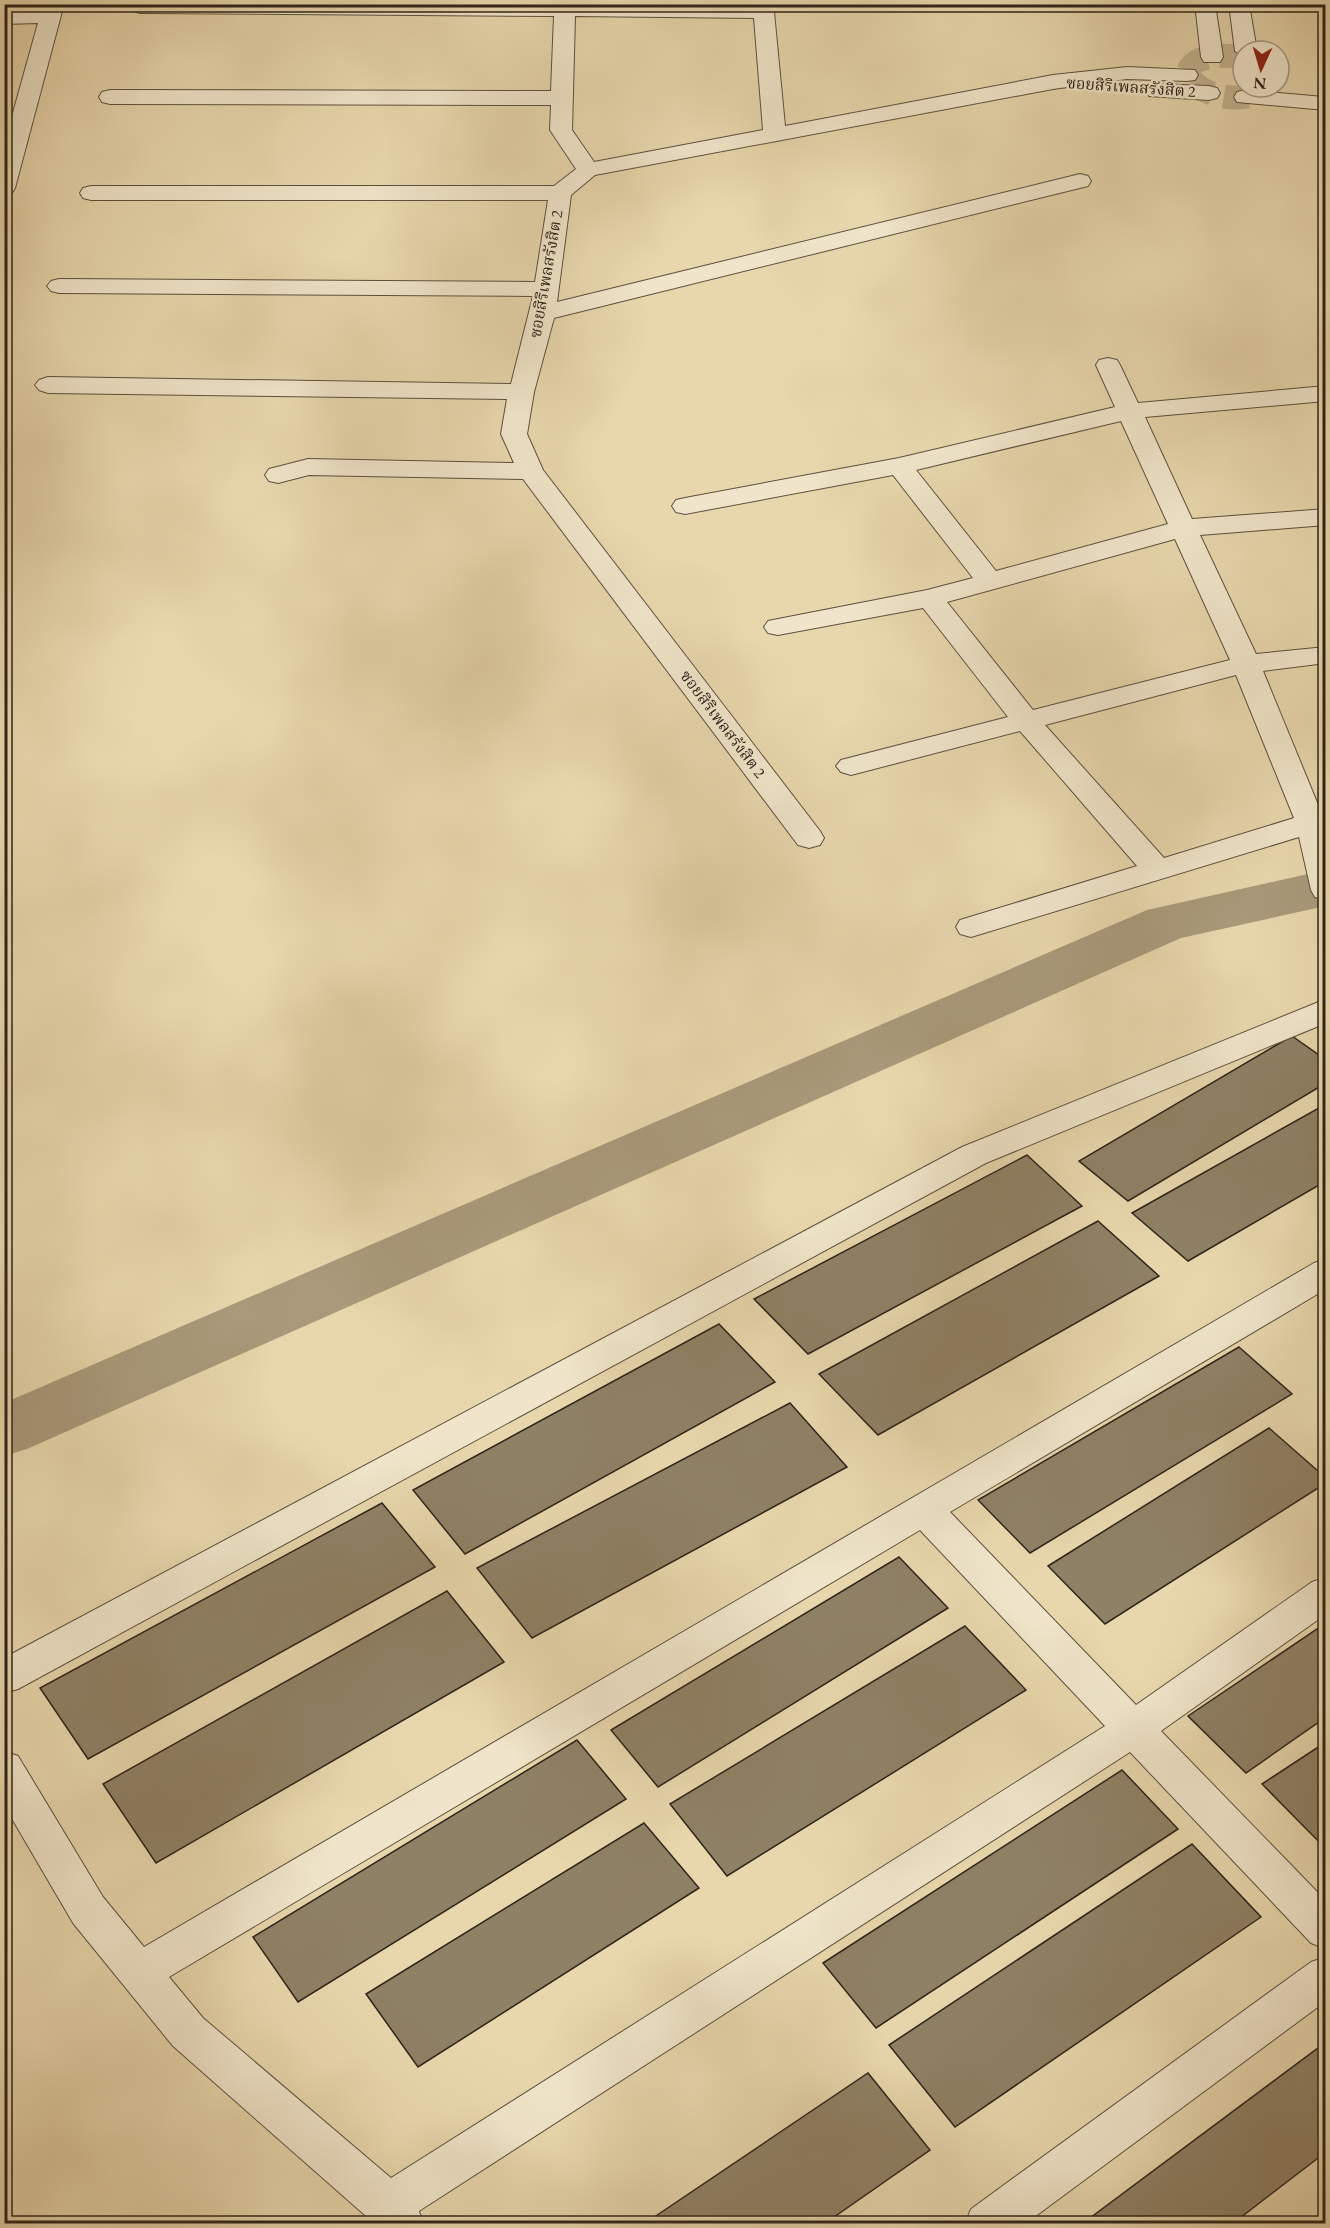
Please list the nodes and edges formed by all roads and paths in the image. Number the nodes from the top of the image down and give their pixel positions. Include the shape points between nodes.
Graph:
1 (1205, 4) edge
2 (1239, 4) edge
3 (140, 7) dead end
4 (52, 10) edge
5 (565, 10) junction
6 (4, 18) edge
7 (1244, 39) edge
8 (1212, 57) dead end
9 (1187, 75) dead end
10 (1053, 82) junction
11 (1291, 84) edge
12 (1209, 93) dead end
13 (1291, 96) edge
14 (1323, 96) edge
15 (110, 97) dead end
16 (562, 98) junction
17 (775, 136) junction
18 (11, 140) edge
19 (588, 170) junction
20 (1080, 181) dead end
21 (4, 188) edge
22 (560, 192) junction
23 (92, 193) dead end
24 (58, 286) dead end
25 (547, 289) junction
26 (543, 313) junction
27 (1108, 365) dead end
28 (48, 385) dead end
29 (521, 392) junction
30 (1326, 393) edge
31 (1130, 411) junction
32 (899, 466) junction
33 (531, 471) junction
34 (278, 475) dead end
35 (685, 506) dead end
36 (1326, 517) edge
37 (1183, 528) junction
38 (990, 581) junction
39 (930, 598) junction
40 (778, 627) dead end
41 (1326, 655) edge
42 (1246, 664) junction
43 (1027, 722) junction
44 (851, 766) dead end
45 (1318, 822) edge
46 (809, 838) dead end
47 (1158, 870) junction
48 (1323, 877) edge
49 (971, 927) dead end
50 (1326, 1010) edge
51 (1326, 1272) edge
52 (924, 1509) junction
53 (1326, 1593) edge
54 (4, 1677) edge
55 (1133, 1729) junction
56 (4, 1768) edge
57 (1326, 1930) edge
58 (139, 1972) junction
59 (1326, 1976) edge
60 (396, 2214) edge
61 (987, 2223) edge

1 - 8 street
2 - 7 street
3 - 5 street
4 - 6 street
4 - 18 street
5 - 16 street
5 - 17 street via 765,12
9 - 10 street, ซอยสิริเพลสรังสิต 2 via 1127,73
10 - 12 street, ซอยสิริเพลสรังสิต 2 via 1130,91
10 - 17 street, ซอยสิริเพลสรังสิต 2
11 - 14 street
13 - 14 street
15 - 16 street
16 - 19 street via 561,130
17 - 19 street, ซอยสิริเพลสรังสิต 2
18 - 21 street
19 - 22 street, ซอยสิริเพลสรังสิต 2
20 - 26 street
22 - 23 street
22 - 25 street, ซอยสิริเพลสรังสิต 2
24 - 25 street
25 - 26 street, ซอยสิริเพลสรังสิต 2
26 - 29 street, ซอยสิริเพลสรังสิต 2
27 - 31 street
28 - 29 street
29 - 33 street, ซอยสิริเพลสรังสิต 2 via 514,434
30 - 31 street
31 - 32 street
31 - 37 street
32 - 35 street
32 - 38 street
33 - 34 street via 308,467
33 - 46 street, ซอยสิริเพลสรังสิต 2
36 - 37 street
37 - 38 street
37 - 42 street
38 - 39 street
39 - 40 street
39 - 43 street
41 - 42 street
42 - 43 street
42 - 45 street
43 - 44 street
43 - 47 street
45 - 47 street
45 - 48 street
47 - 49 street
50 - 54 street via 974,1155
51 - 52 street
52 - 55 street
52 - 58 street
53 - 55 street
55 - 57 street
55 - 60 street
56 - 58 street via 88,1910
58 - 60 street via 188,2032
59 - 61 street

